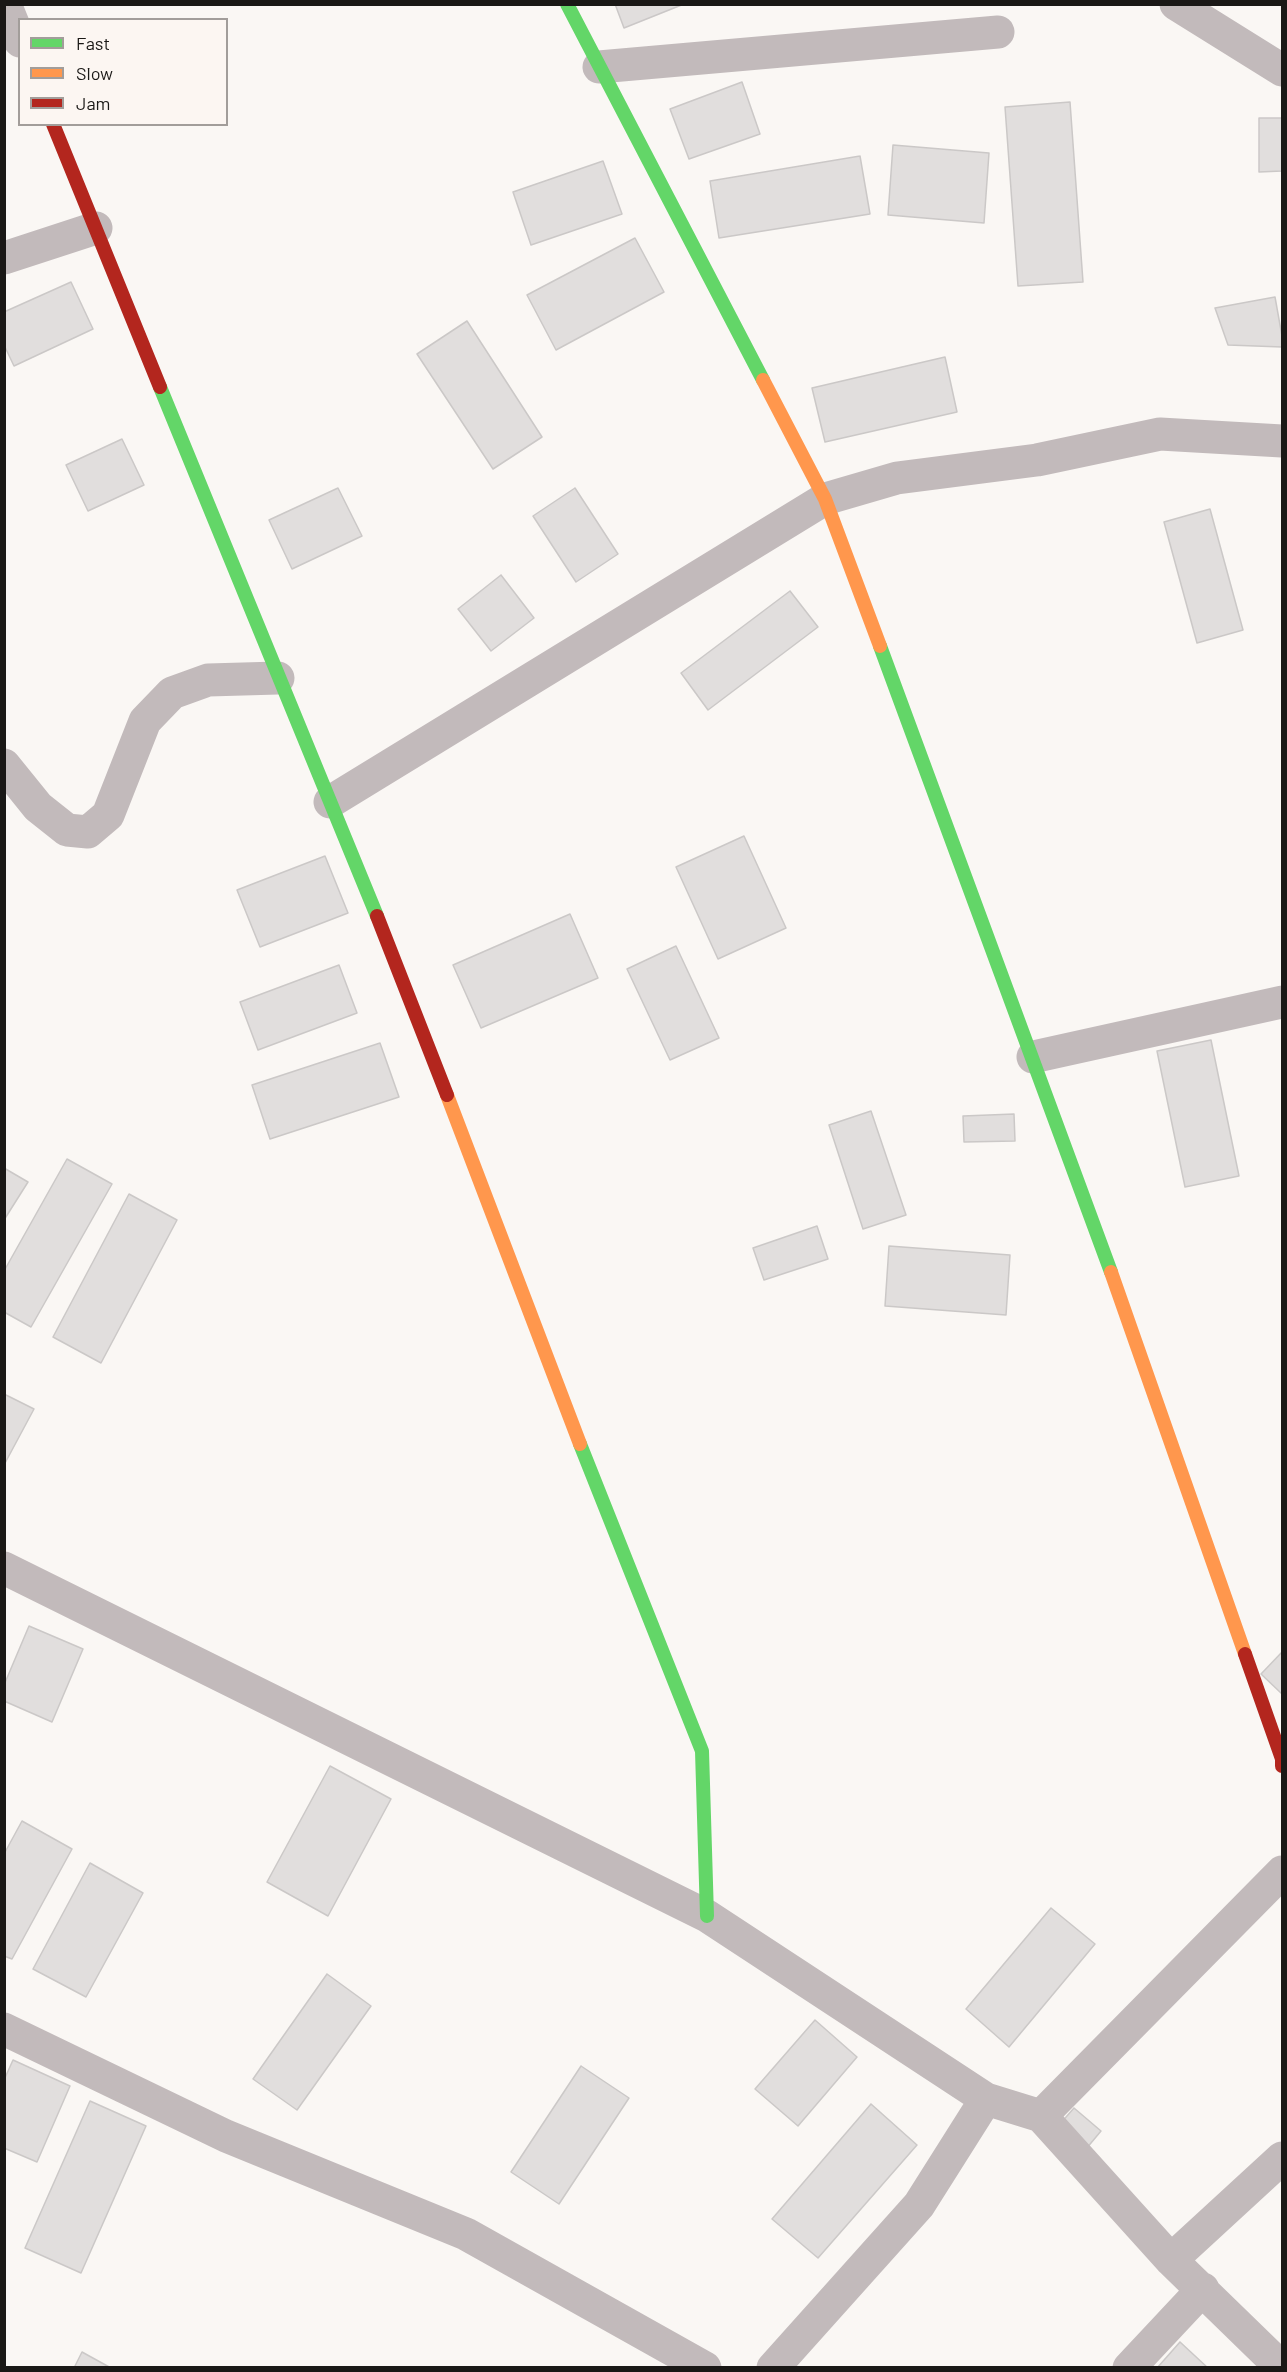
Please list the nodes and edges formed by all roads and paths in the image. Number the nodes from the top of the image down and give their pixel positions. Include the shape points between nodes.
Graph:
1 (5, 4) edge
2 (567, 4) edge
3 (1176, 4) edge
4 (998, 32) dead end
5 (18, 36) edge
6 (600, 67) junction
7 (1282, 70) edge
8 (54, 126) edge
9 (96, 228) junction
10 (4, 258) edge
11 (1282, 441) edge
12 (825, 499) junction
13 (278, 678) junction
14 (4, 765) edge
15 (330, 802) junction
16 (1282, 1002) edge
17 (1033, 1057) junction
18 (4, 1568) edge
19 (1282, 1759) edge
20 (1282, 1766) edge
21 (1282, 1872) edge
22 (707, 1916) junction
23 (4, 2029) edge
24 (986, 2099) junction
25 (1041, 2116) junction
26 (1282, 2158) edge
27 (1171, 2260) junction
28 (1203, 2289) junction
29 (705, 2367) edge
30 (773, 2367) edge
31 (1129, 2367) edge
32 (1282, 2367) edge

1 - 5 street
2 - 6 street
3 - 7 street
4 - 6 street
6 - 12 street
8 - 9 street
9 - 10 street
9 - 13 street
11 - 12 street via 1160,434 1038,460 897,478
12 - 15 street
12 - 17 street
13 - 14 street via 208,680 172,693 145,721 108,815 88,832 67,830 38,807
13 - 15 street
15 - 22 street via 702,1751
16 - 17 street
17 - 19 street
18 - 22 street
19 - 20 street
21 - 25 street
22 - 24 street
23 - 29 street via 226,2136 466,2234
24 - 25 street
24 - 30 street via 919,2205
25 - 27 street
26 - 27 street
27 - 28 street
28 - 31 street
28 - 32 street

